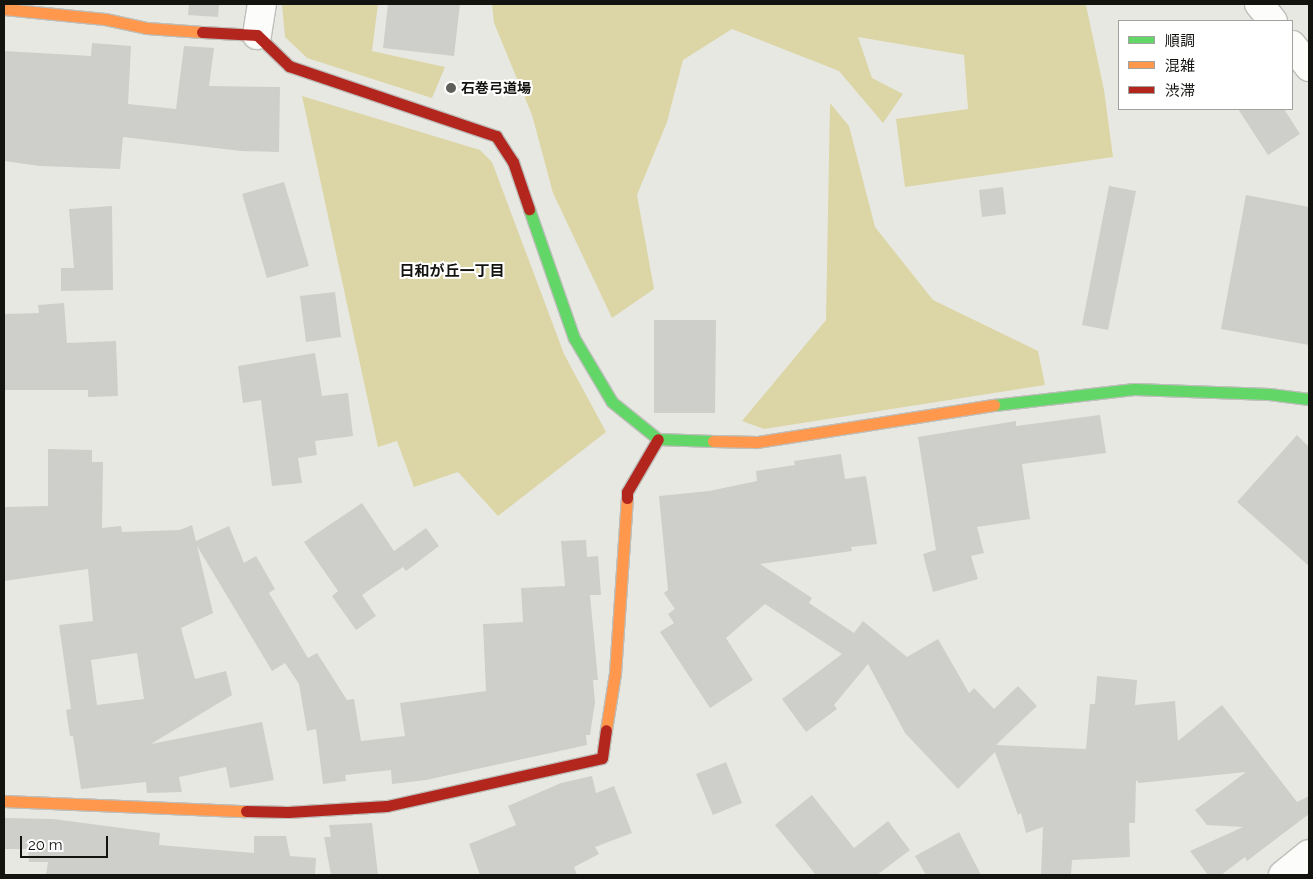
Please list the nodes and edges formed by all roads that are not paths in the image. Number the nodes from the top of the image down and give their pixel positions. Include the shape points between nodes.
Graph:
1 (262, 4) edge
2 (1259, 4) edge
3 (4, 9) edge
4 (1272, 20) edge
5 (257, 35) junction
6 (1293, 46) edge
7 (1309, 67) edge
8 (1309, 399) edge
9 (658, 439) junction
10 (4, 801) edge
11 (1309, 854) edge
12 (1283, 875) edge

1 - 5 street
2 - 4 street
3 - 5 street via 105,19 146,28
5 - 9 street via 289,66 496,136 513,162 574,338 612,402
6 - 7 street
8 - 9 street via 1269,394 1134,389 978,406 757,442
9 - 10 street via 627,492 615,673 602,758 387,806 278,812
11 - 12 street

